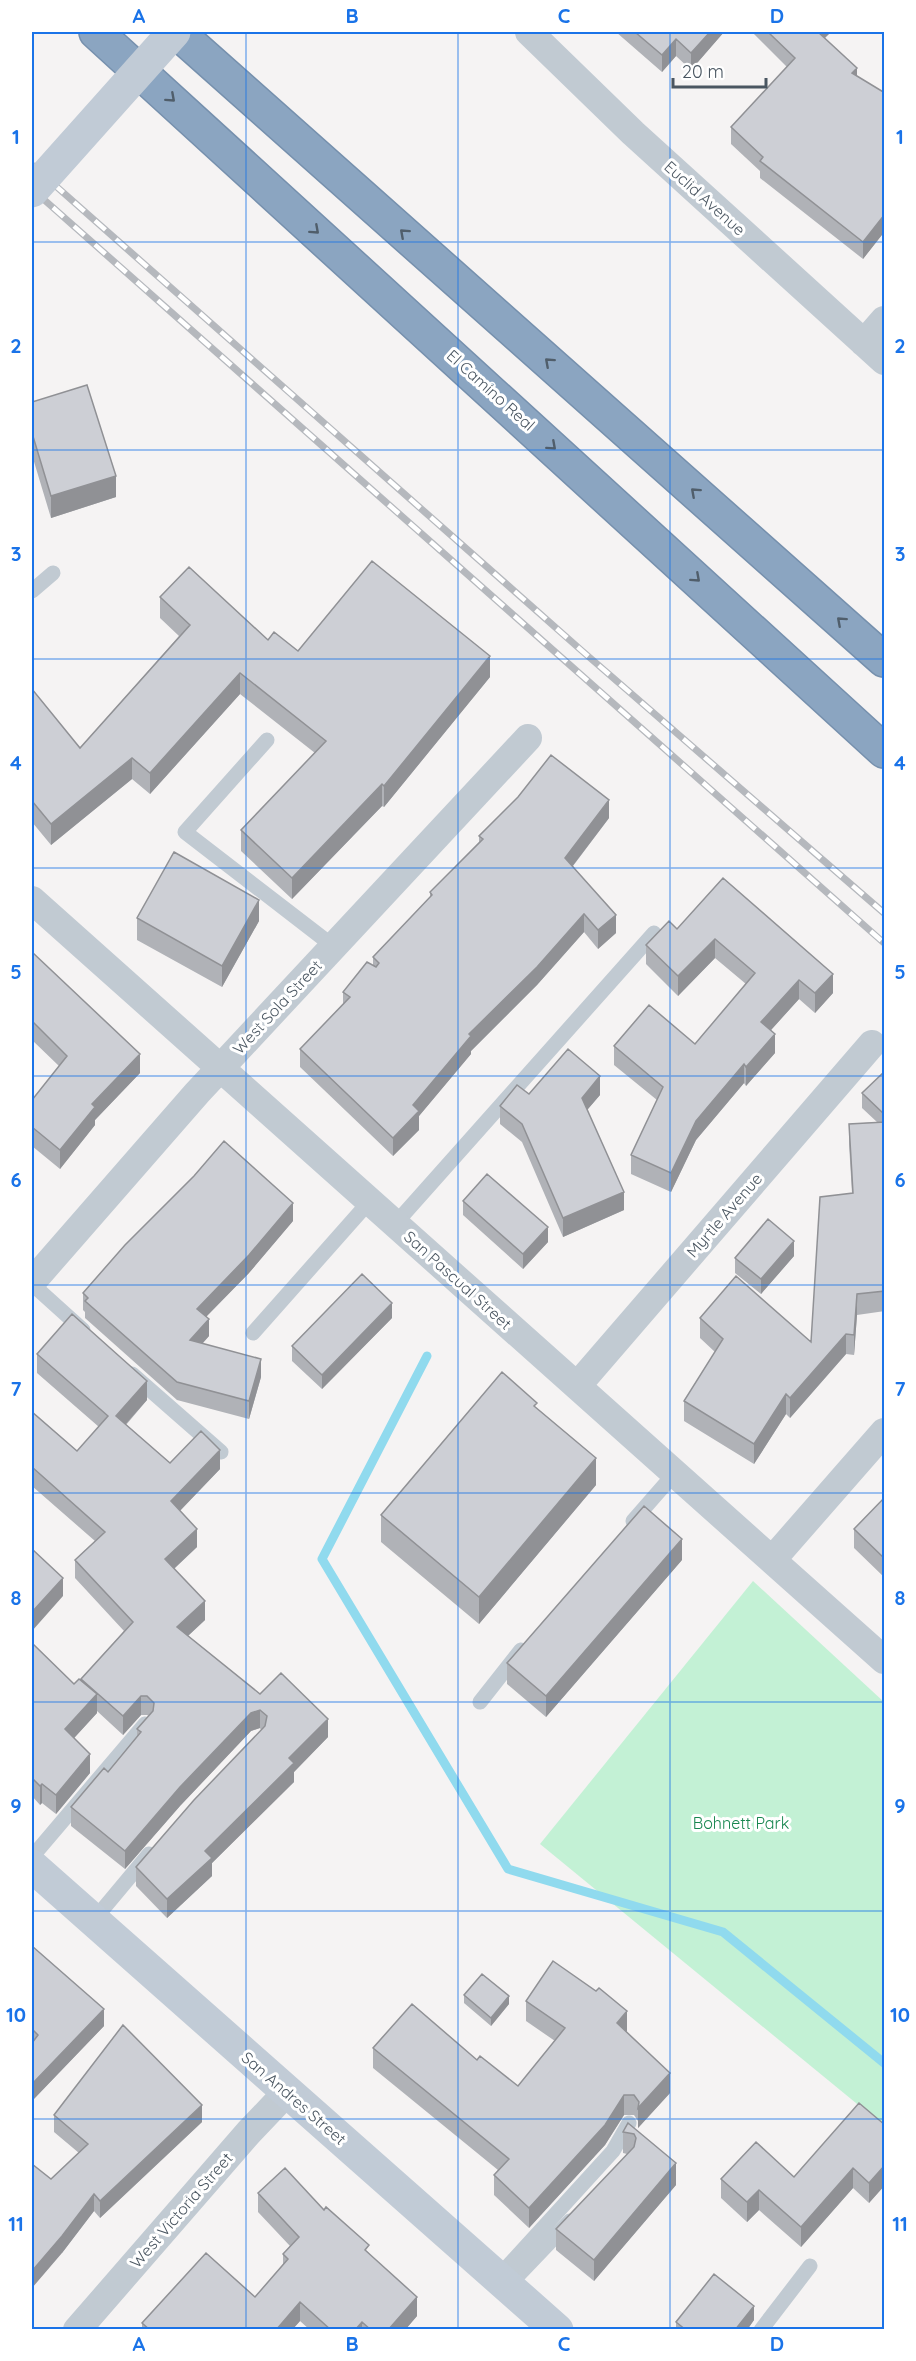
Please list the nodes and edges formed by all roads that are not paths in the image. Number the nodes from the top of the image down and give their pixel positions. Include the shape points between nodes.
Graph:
1 (96, 32) edge
2 (176, 32) edge
3 (529, 32) edge
4 (32, 191) edge
5 (885, 320) edge
6 (874, 352) edge
7 (53, 573) dead end
8 (32, 591) edge
9 (885, 660) edge
10 (528, 738) dead end
11 (267, 740) dead end
12 (885, 751) edge
13 (32, 900) edge
14 (654, 933) edge
15 (333, 946) junction
16 (872, 1044) dead end
17 (219, 1069) junction
18 (369, 1202) junction
19 (394, 1224) junction
20 (32, 1283) edge
21 (253, 1333) dead end
22 (91, 1337) edge
23 (117, 1360) edge
24 (577, 1386) junction
25 (885, 1432) edge
26 (220, 1452) edge
27 (675, 1473) junction
28 (620, 1536) edge
29 (772, 1560) junction
30 (533, 1635) edge
31 (885, 1660) edge
32 (480, 1702) dead end
33 (146, 1724) edge
34 (157, 1846) edge
35 (32, 1857) edge
36 (32, 1866) edge
37 (93, 1921) junction
38 (287, 2092) junction
39 (629, 2123) edge
40 (580, 2211) edge
41 (810, 2266) dead end
42 (503, 2282) junction
43 (77, 2330) edge
44 (557, 2330) edge
45 (761, 2330) edge

1 -> 12 highway, El Camino Real
2 - 4 street, bridge
9 -> 2 highway
3 - 6 street, Euclid Avenue via 633,133
5 - 6 street
7 - 8 lane
10 - 15 street, West Sola Street
11 - 15 lane via 185,832
13 - 17 street, San Pascual Street
14 - 19 lane
15 - 17 street, West Sola Street
16 - 24 street, Myrtle Avenue
17 - 18 street, San Pascual Street
17 - 20 street, West Sola Street
18 - 19 street, San Pascual Street
18 - 21 lane
19 - 24 street, San Pascual Street
20 - 22 lane
23 - 26 lane
24 - 27 street, San Pascual Street
25 - 29 street
27 - 28 lane
27 - 29 street, San Pascual Street
29 - 31 street, San Pascual Street
30 - 32 lane
33 - 35 lane
34 - 37 lane
36 - 37 street, San Andres Street
37 - 38 street, San Andres Street
38 - 42 street, San Andres Street
38 - 43 street, West Victoria Street
39 - 42 lane via 613,2151
40 - 42 lane
41 - 45 lane
42 - 44 street, San Andres Street

